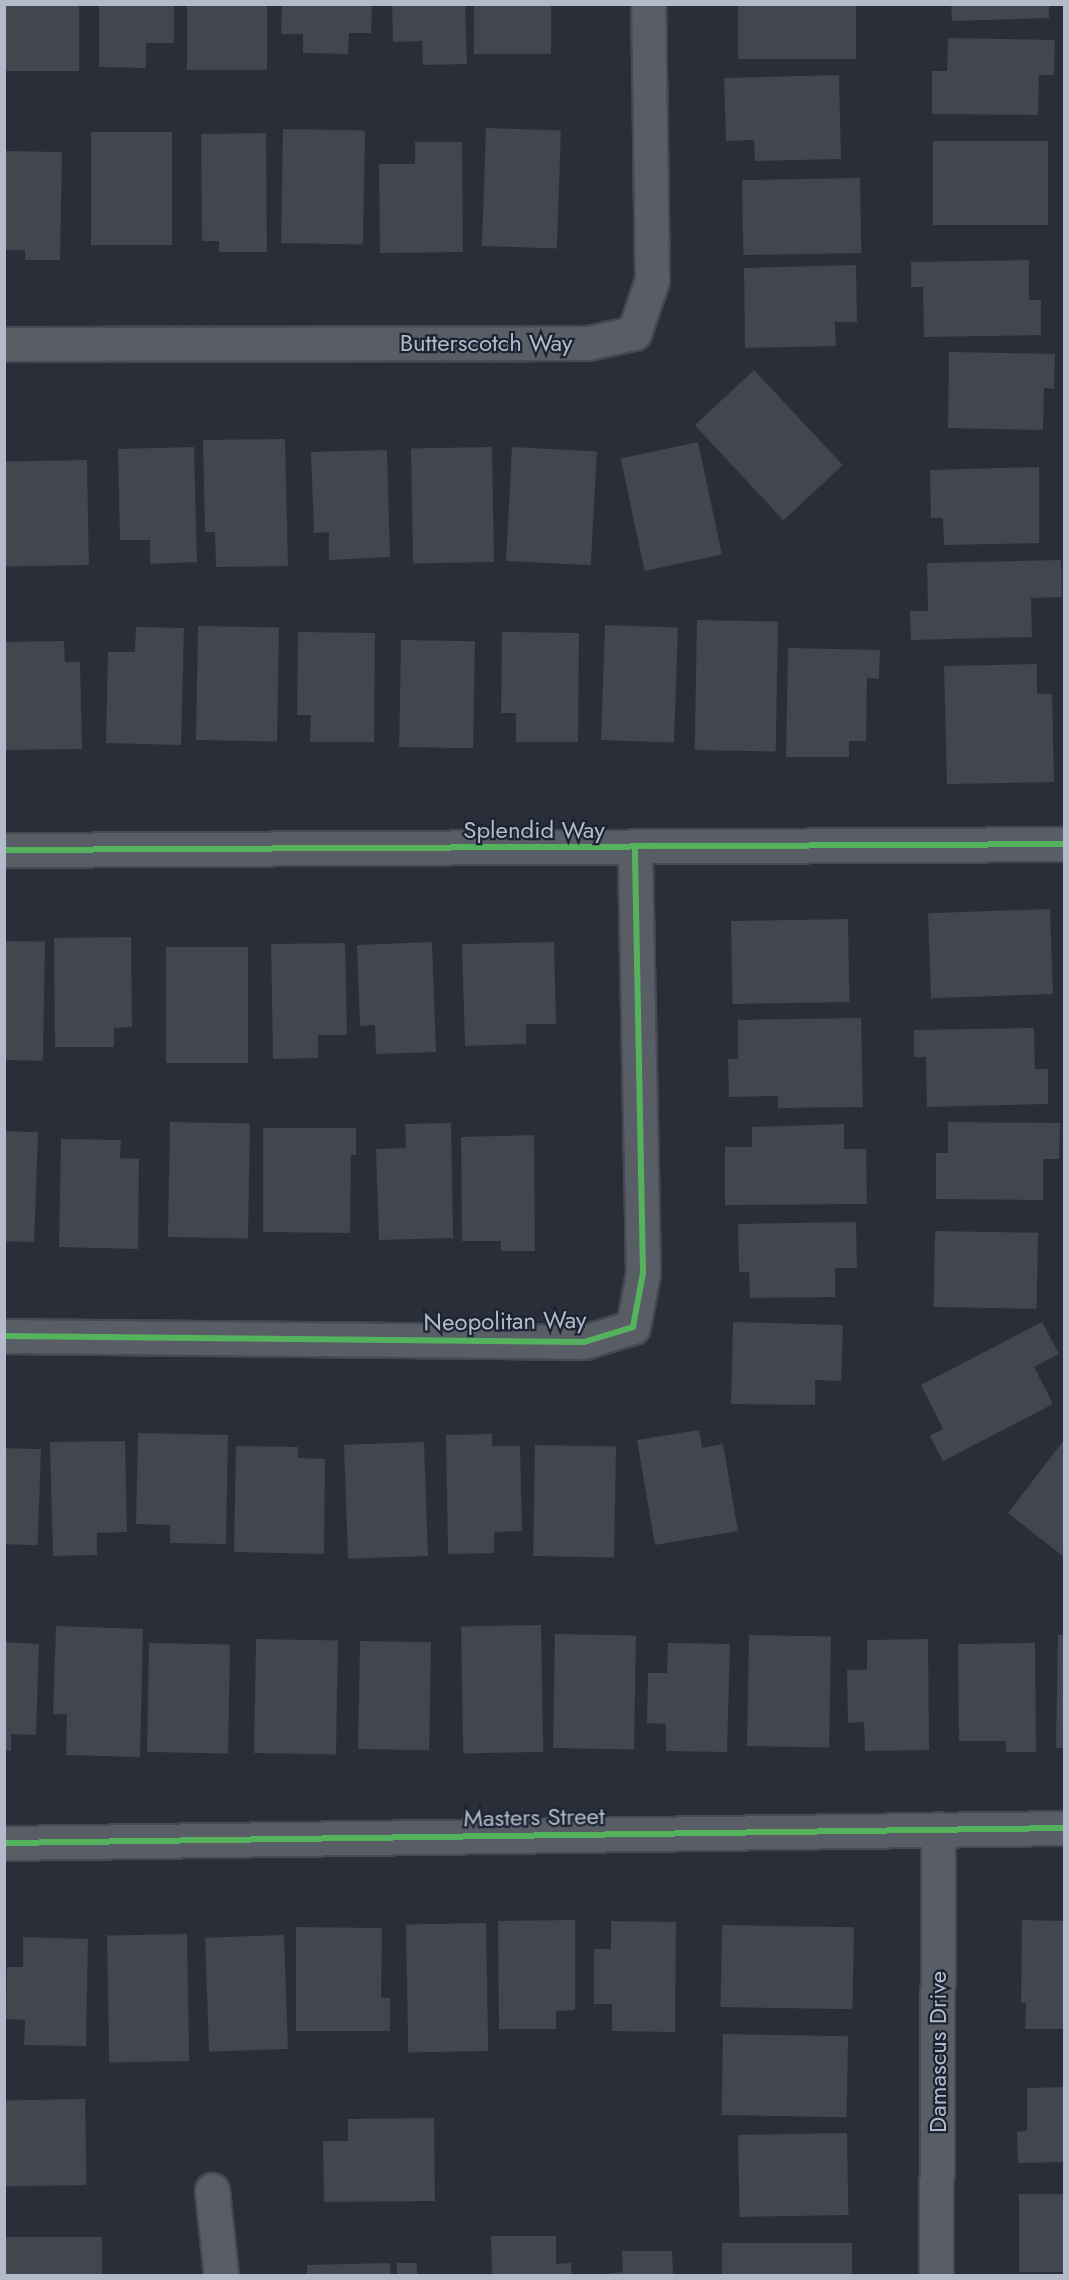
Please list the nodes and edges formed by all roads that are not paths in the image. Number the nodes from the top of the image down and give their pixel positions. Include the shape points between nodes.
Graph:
1 (648, 4) edge
2 (4, 344) edge
3 (1065, 844) edge
4 (635, 848) junction
5 (4, 850) edge
6 (4, 1336) edge
7 (938, 1828) junction
8 (1065, 1828) edge
9 (4, 1843) edge
10 (212, 2190) dead end
11 (220, 2276) edge
12 (936, 2276) edge

1 - 2 street, Butterscotch Way via 652,280 634,333 588,343
3 - 4 street, Splendid Way
4 - 5 street, Splendid Way
4 - 6 street, Neopolitan Way via 643,1273 633,1326 584,1341
7 - 8 street, Masters Street
7 - 9 street, Masters Street
7 - 12 street, Damascus Drive
10 - 11 street

